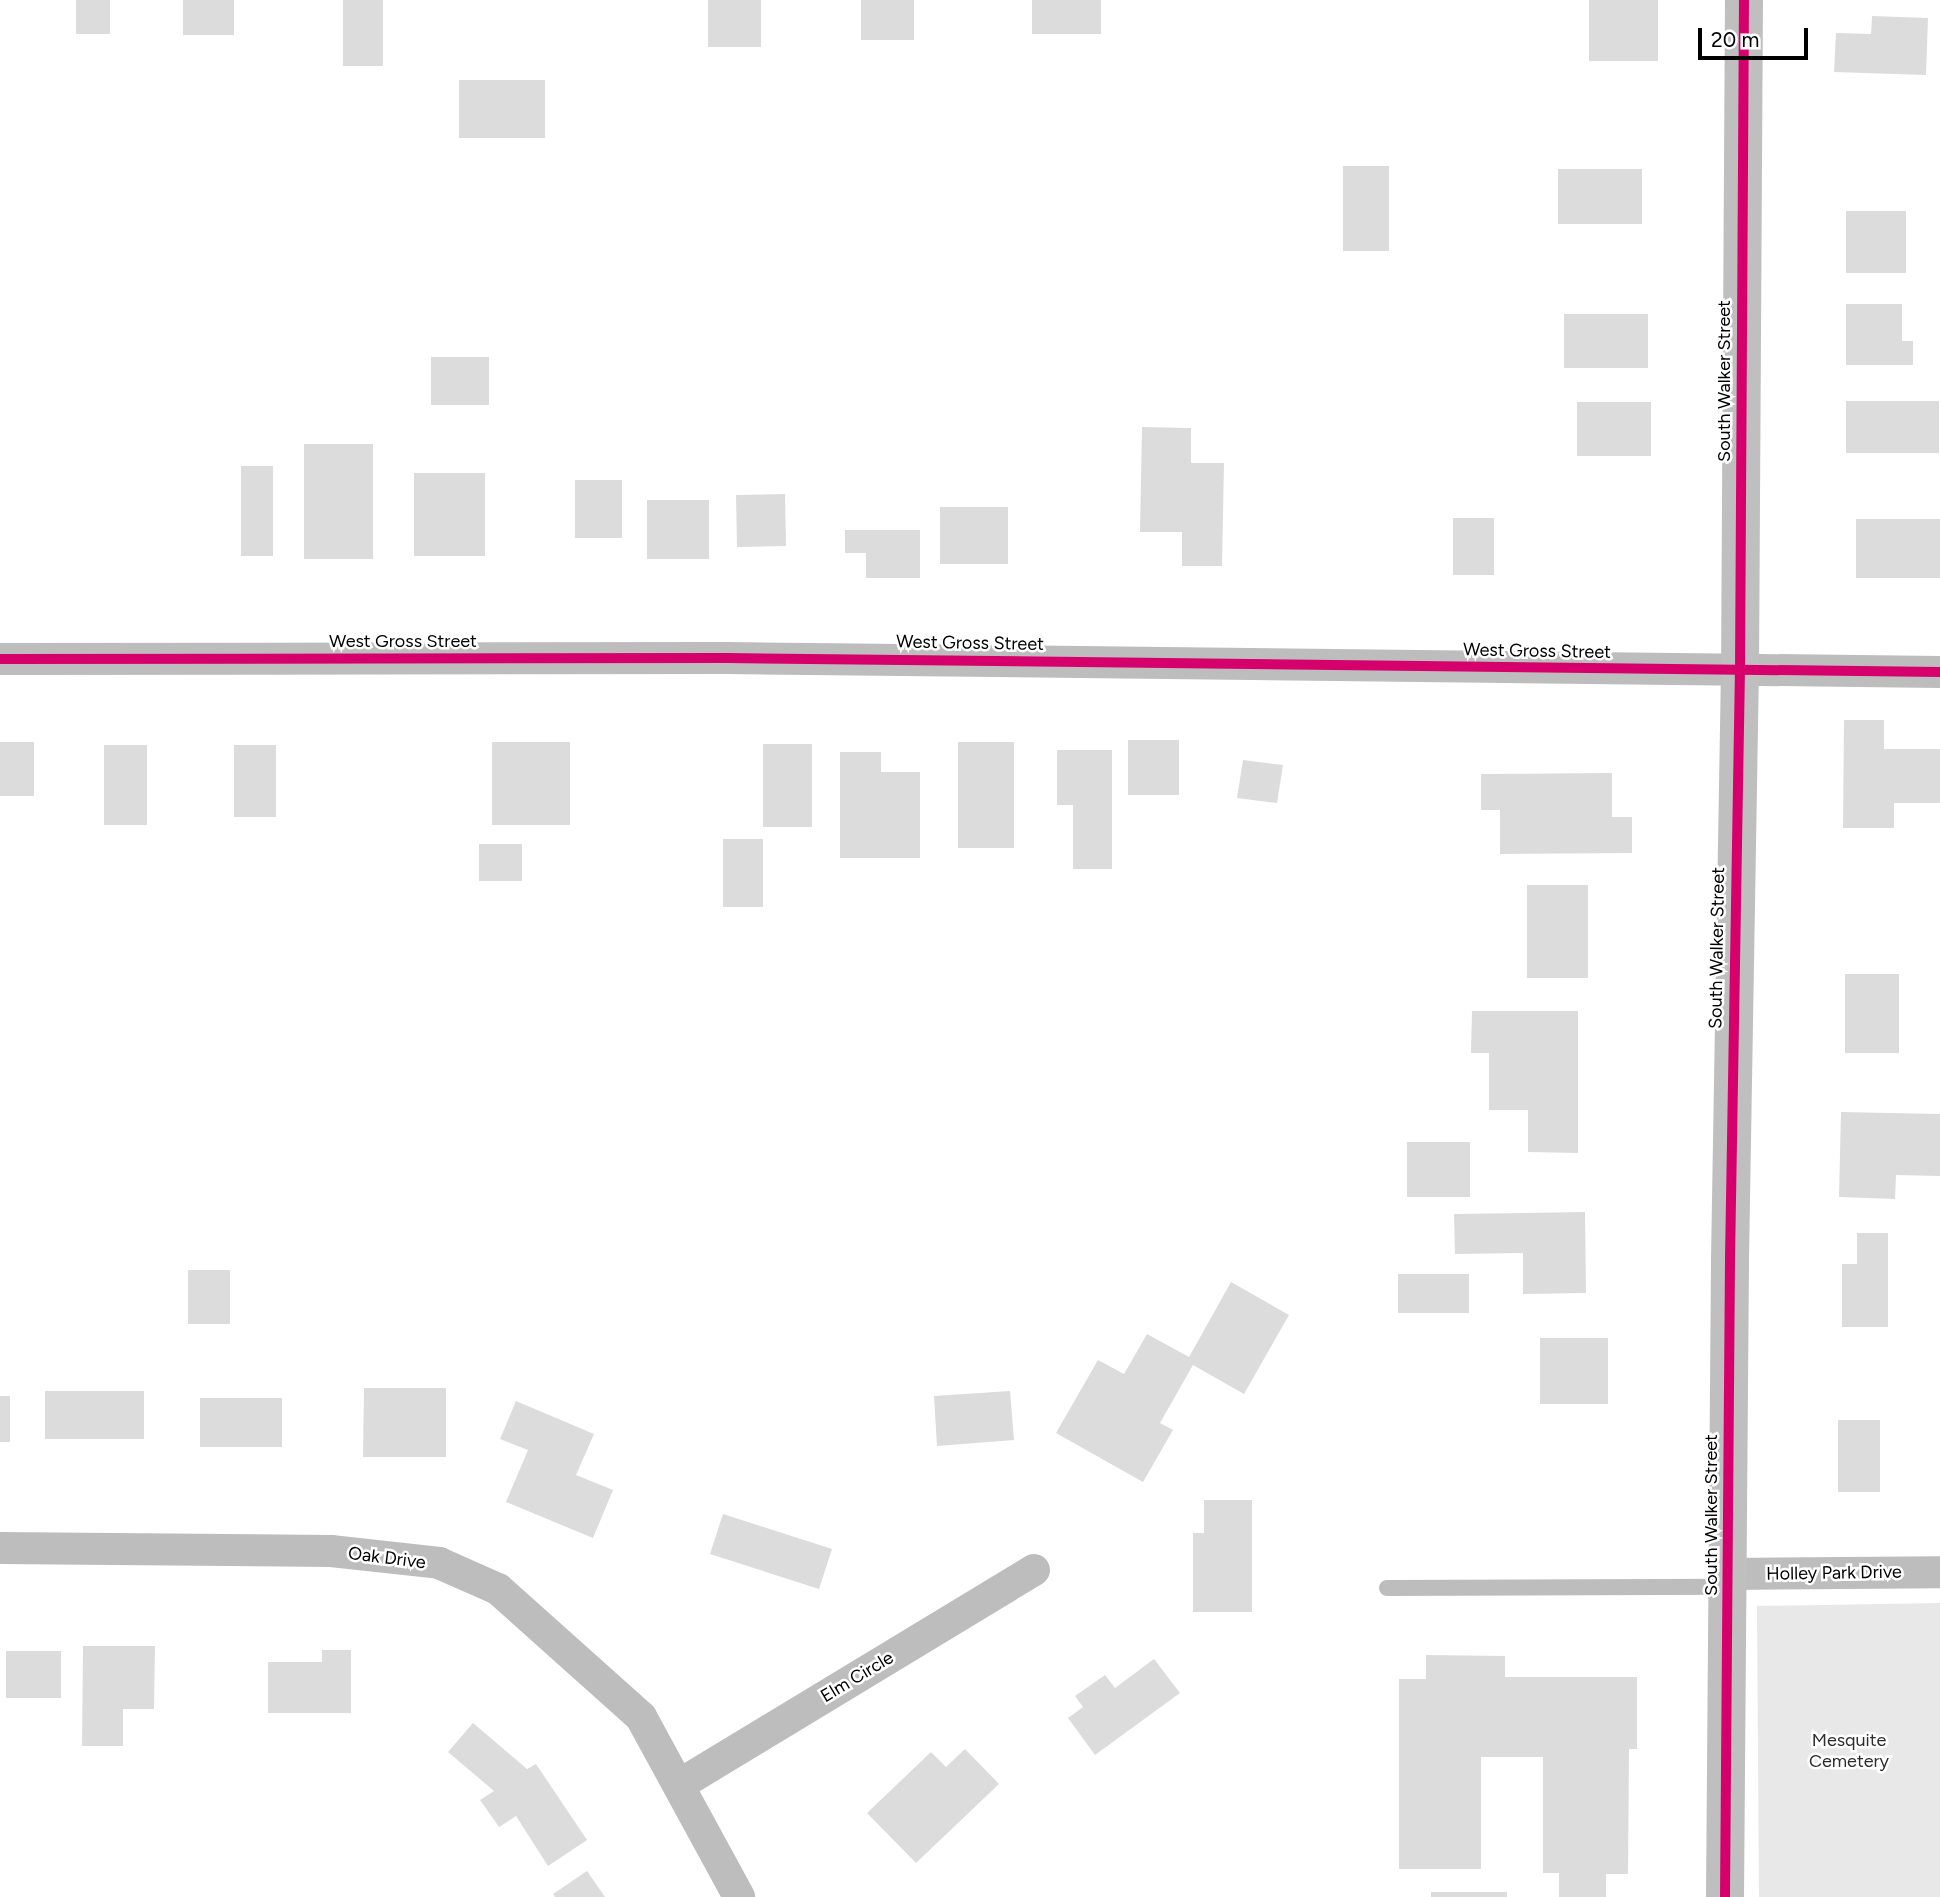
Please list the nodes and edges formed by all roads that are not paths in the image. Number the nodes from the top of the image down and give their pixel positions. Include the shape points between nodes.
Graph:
1 (1744, 0) edge
2 (0, 659) edge
3 (1740, 671) junction
4 (1940, 672) edge
5 (0, 1548) edge
6 (1034, 1570) dead end
7 (1940, 1572) edge
8 (1729, 1581) junction
9 (1387, 1588) dead end
10 (678, 1785) junction
11 (739, 1897) edge
12 (1725, 1897) edge

1 - 3 street, South Walker Street
2 - 3 street, West Gross Street via 727,658
3 - 4 street, West Gross Street
3 - 8 street, South Walker Street
5 - 10 street, Oak Drive via 331,1551 439,1563 499,1589 641,1717
6 - 10 street, Elm Circle
7 - 8 street, Holley Park Drive
8 - 9 lane
8 - 12 street, South Walker Street
10 - 11 street, Oak Drive

